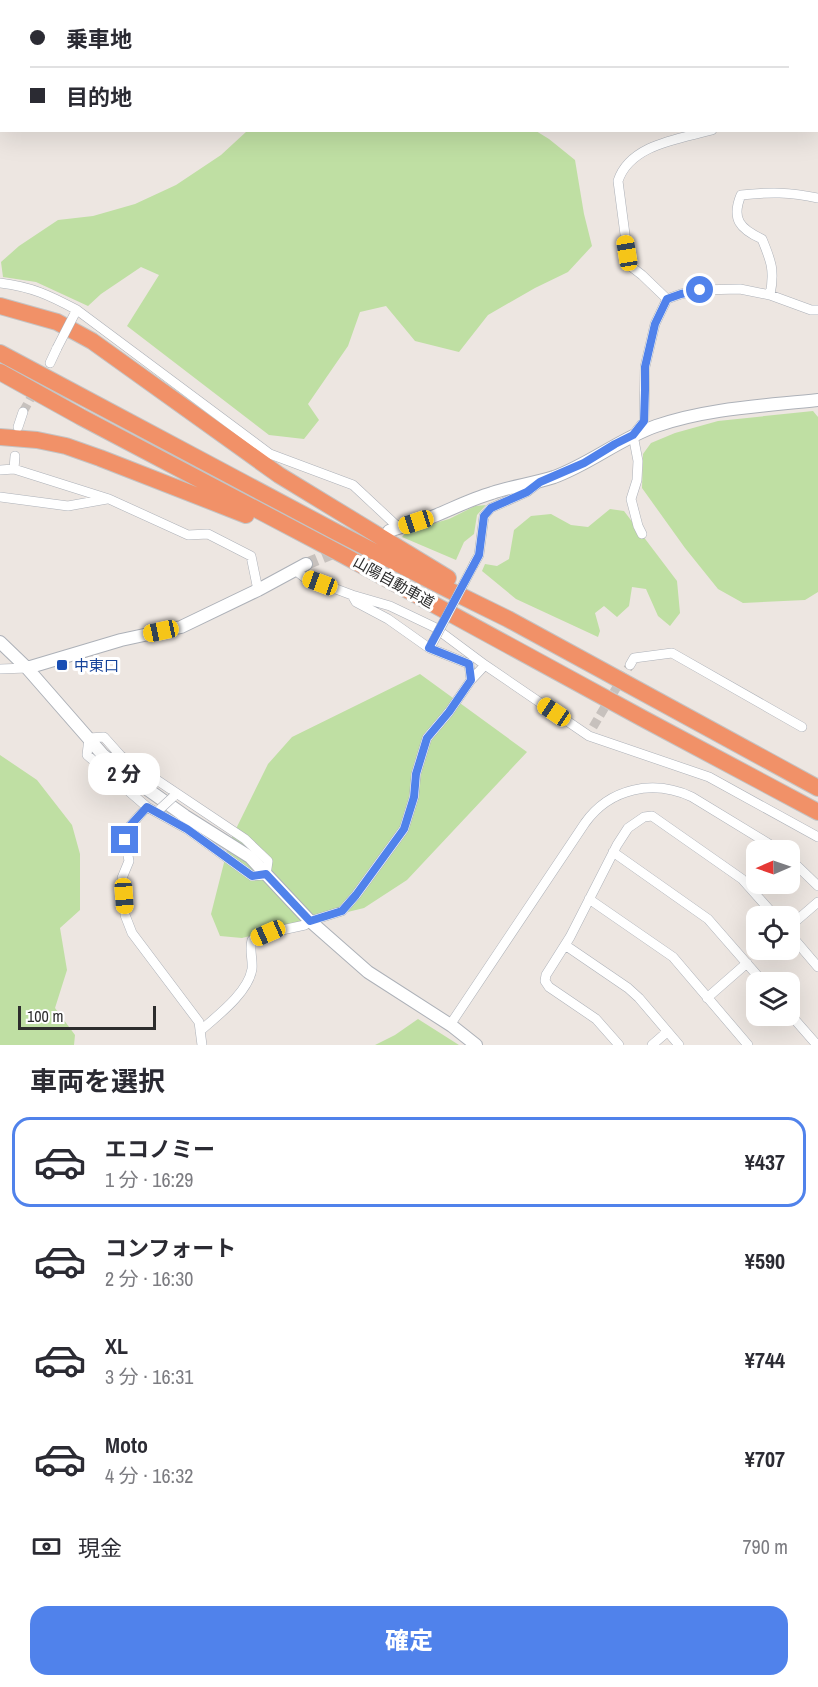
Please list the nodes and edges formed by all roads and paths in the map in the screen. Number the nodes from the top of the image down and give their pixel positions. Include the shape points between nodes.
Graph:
1 (705, 132) edge
2 (818, 198) edge
3 (0, 283) edge
4 (770, 295) junction
5 (667, 299) junction
6 (0, 306) edge
7 (818, 310) edge
8 (75, 313) junction
9 (0, 353) edge
10 (50, 363) tunnel mouth
11 (0, 372) edge
12 (818, 400) edge
13 (23, 412) tunnel mouth
14 (18, 428) dead end
15 (633, 435) junction
16 (0, 437) edge
17 (15, 456) dead end
18 (14, 469) junction
19 (0, 470) edge
20 (540, 482) junction
21 (0, 497) edge
22 (109, 499) junction
23 (394, 529) joint
24 (642, 534) dead end
25 (301, 567) joint
26 (258, 590) junction
27 (352, 595) junction
28 (508, 619) junction
29 (0, 642) edge
30 (430, 646) junction
31 (486, 665) junction
32 (630, 665) tunnel mouth
33 (27, 668) junction
34 (0, 669) edge
35 (471, 680) junction
36 (642, 718) junction
37 (801, 727) dead end
38 (89, 738) junction
39 (818, 788) edge
40 (175, 795) junction
41 (147, 807) junction
42 (158, 811) junction
43 (818, 812) edge
44 (818, 837) edge
45 (762, 840) edge
46 (613, 852) junction
47 (800, 869) edge
48 (266, 874) junction
49 (818, 886) edge
50 (589, 899) junction
51 (818, 902) edge
52 (766, 906) edge
53 (800, 918) edge
54 (310, 921) junction
55 (565, 945) junction
56 (800, 946) edge
57 (747, 963) junction
58 (818, 967) edge
59 (755, 972) edge
60 (707, 998) junction
61 (450, 1025) junction
62 (800, 1026) edge
63 (200, 1031) junction
64 (667, 1032) junction
65 (202, 1045) edge
66 (476, 1045) edge
67 (619, 1045) edge
68 (652, 1045) edge
69 (678, 1045) edge
70 (748, 1045) edge
71 (816, 1045) edge

1 - 5 street via 639,154 628,163 618,181 629,265
2 - 4 street via 792,193 741,195 737,218 746,232 762,238 771,262
3 - 8 street via 45,293
4 - 5 street via 740,289 700,290
4 - 7 street
5 - 15 street via 655,324 645,367 644,421
6 - 28 highway via 57,322 92,341 279,475
8 - 10 street, bridge
8 - 23 street via 270,454 353,485
9 - 28 highway, 山陽自動車道
11 - 36 highway, 山陽自動車道
12 - 15 street via 686,417
13 - 14 street
15 - 20 street
15 - 24 street via 638,461 631,499
16 - 36 highway via 66,446 234,509
17 - 18 street
18 - 19 street
18 - 22 street
20 - 23 street via 495,492
20 - 30 street, bridge via 491,508 484,516 479,555
21 - 22 street via 68,506
22 - 26 street via 188,535 208,534 250,556
25 - 26 street
25 - 27 street via 304,577
26 - 33 street via 181,627
27 - 30 street via 356,602
27 - 31 street via 390,606 434,627
28 - 39 highway, 山陽自動車道
29 - 33 street
30 - 35 street via 469,664
31 - 35 street
31 - 44 street via 591,731 709,777
32 - 37 street via 634,658 672,653
33 - 34 street
33 - 38 street
35 - 54 street via 427,738 404,829 342,911
36 - 43 highway, 山陽自動車道
38 - 40 street via 104,737 121,756
38 - 41 street via 87,755
38 - 48 street via 133,779 249,857
40 - 42 street, bridge
40 - 48 street via 245,838 268,861
41 - 42 street
41 - 63 street via 128,828 125,840 129,861 122,878 125,915 132,933 200,1023
42 - 48 street via 252,876
45 - 61 street via 682,792 645,788 609,799 585,823
46 - 50 street
46 - 52 street via 628,828 652,816 742,879
46 - 57 street via 708,919
47 - 49 street
48 - 54 street
50 - 55 street
50 - 60 street via 673,957
51 - 53 street
54 - 61 street via 368,972
54 - 63 street via 252,940 252,969 245,984 233,1002
55 - 64 street via 628,988
55 - 67 street via 546,975 547,984 596,1018
56 - 58 street
57 - 59 street
57 - 60 street
60 - 70 street
61 - 66 street
62 - 71 street
63 - 65 street
64 - 68 street
64 - 69 street

